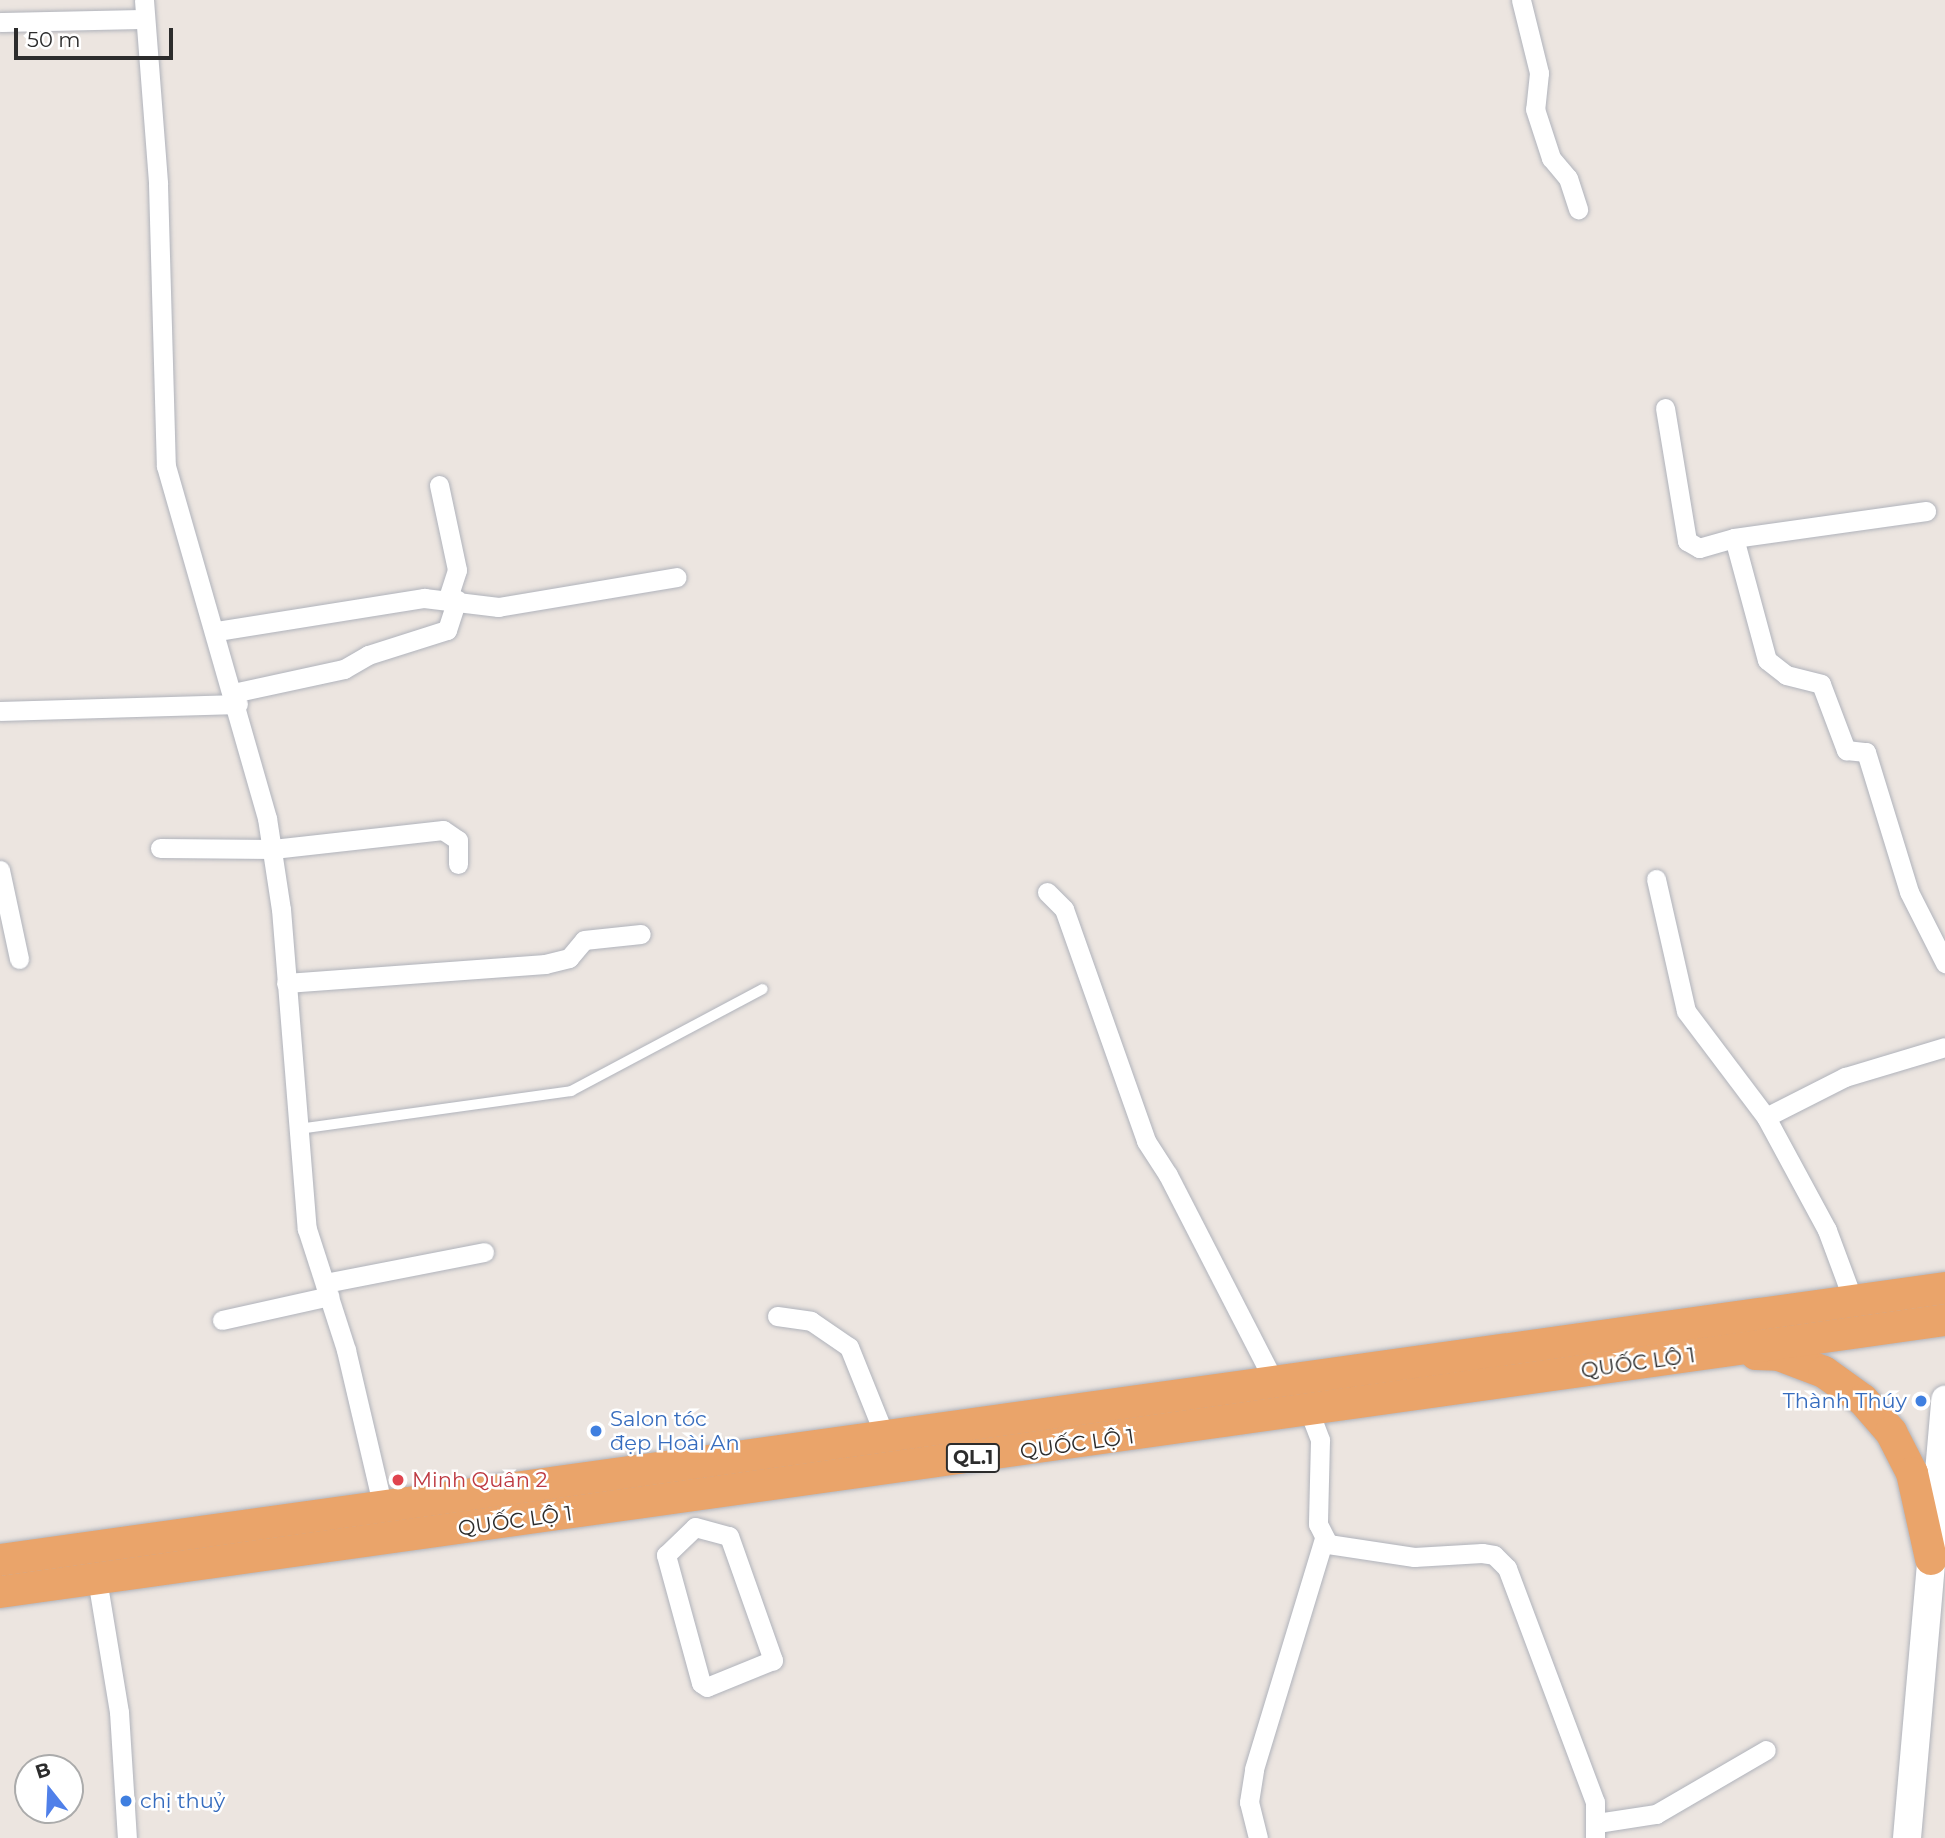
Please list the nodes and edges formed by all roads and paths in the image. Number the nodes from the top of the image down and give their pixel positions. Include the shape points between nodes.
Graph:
1 (1521, 0) edge
2 (143, 9) edge
3 (0, 22) edge
4 (1578, 209) dead end
5 (1665, 408) dead end
6 (439, 485) dead end
7 (1926, 511) dead end
8 (1734, 538) junction
9 (677, 577) dead end
10 (453, 599) junction
11 (217, 631) junction
12 (236, 698) junction
13 (0, 711) edge
14 (160, 848) dead end
15 (273, 849) junction
16 (458, 864) dead end
17 (0, 870) edge
18 (1656, 879) dead end
19 (1047, 892) dead end
20 (641, 934) dead end
21 (19, 959) dead end
22 (1945, 963) edge
23 (286, 983) junction
24 (763, 989) dead end
25 (1945, 1046) edge
26 (1766, 1117) junction
27 (298, 1129) junction
28 (484, 1252) dead end
29 (1945, 1288) edge
30 (327, 1290) junction
31 (1853, 1300) junction
32 (776, 1316) dead end
33 (222, 1320) dead end
34 (1945, 1320) edge
35 (1709, 1353) junction
36 (1276, 1385) junction
37 (1945, 1400) edge
38 (1309, 1411) junction
39 (886, 1439) junction
40 (687, 1497) junction
41 (383, 1508) junction
42 (695, 1527) junction
43 (1324, 1539) junction
44 (1931, 1559) junction
45 (0, 1560) edge
46 (97, 1579) junction
47 (0, 1592) edge
48 (1766, 1750) dead end
49 (1596, 1830) edge
50 (127, 1838) edge
51 (1258, 1838) edge
52 (1907, 1838) edge

1 - 4 street via 1539,74 1535,109 1551,158 1568,178
2 - 3 street
2 - 11 street via 158,184 166,466
5 - 8 street via 1687,541 1699,548
6 - 10 street via 457,570
7 - 8 street
8 - 22 street via 1767,660 1786,675 1821,684 1846,750 1866,752 1909,892
9 - 10 street via 498,607
10 - 11 street
10 - 12 street via 447,630 368,655 344,669
11 - 12 street
12 - 13 street
12 - 15 street
14 - 15 street
15 - 16 street via 443,830 458,840
15 - 23 street
17 - 21 street
18 - 26 street via 1686,1011
19 - 36 street via 1064,909 1146,1141
20 - 23 street via 584,940 569,958 545,964
23 - 27 street
24 - 27 lane via 571,1091
25 - 26 street via 1845,1077
26 - 31 street via 1827,1230
27 - 30 street via 307,1229
28 - 30 street
29 - 31 highway, QUỐC LỘ 1 / QL.1
30 - 33 street
30 - 41 street
31 - 36 highway, QUỐC LỘ 1 / QL.1
32 - 39 street via 811,1321 849,1347
34 - 35 highway, QUỐC LỘ 1 / QL.1
35 - 38 highway, QUỐC LỘ 1 / QL.1
35 - 44 highway via 1779,1355 1824,1372 1863,1400 1891,1432 1912,1473
36 - 39 highway, QUỐC LỘ 1 / QL.1
37 - 44 main road
38 - 40 highway, QUỐC LỘ 1 / QL.1
38 - 43 street via 1320,1440 1318,1524
39 - 41 highway, QUỐC LỘ 1 / QL.1
40 - 42 street
40 - 46 highway, QUỐC LỘ 1 / QL.1
41 - 45 highway, QUỐC LỘ 1 / QL.1
42 - 42 street via 729,1536 773,1660 707,1687 701,1683 666,1555
43 - 49 street via 1339,1550 1414,1557 1482,1553 1501,1560 1595,1802
43 - 51 street via 1254,1769 1249,1802
44 - 52 main road
46 - 47 highway, QUỐC LỘ 1 / QL.1
46 - 50 street via 119,1712
48 - 49 street via 1656,1814

